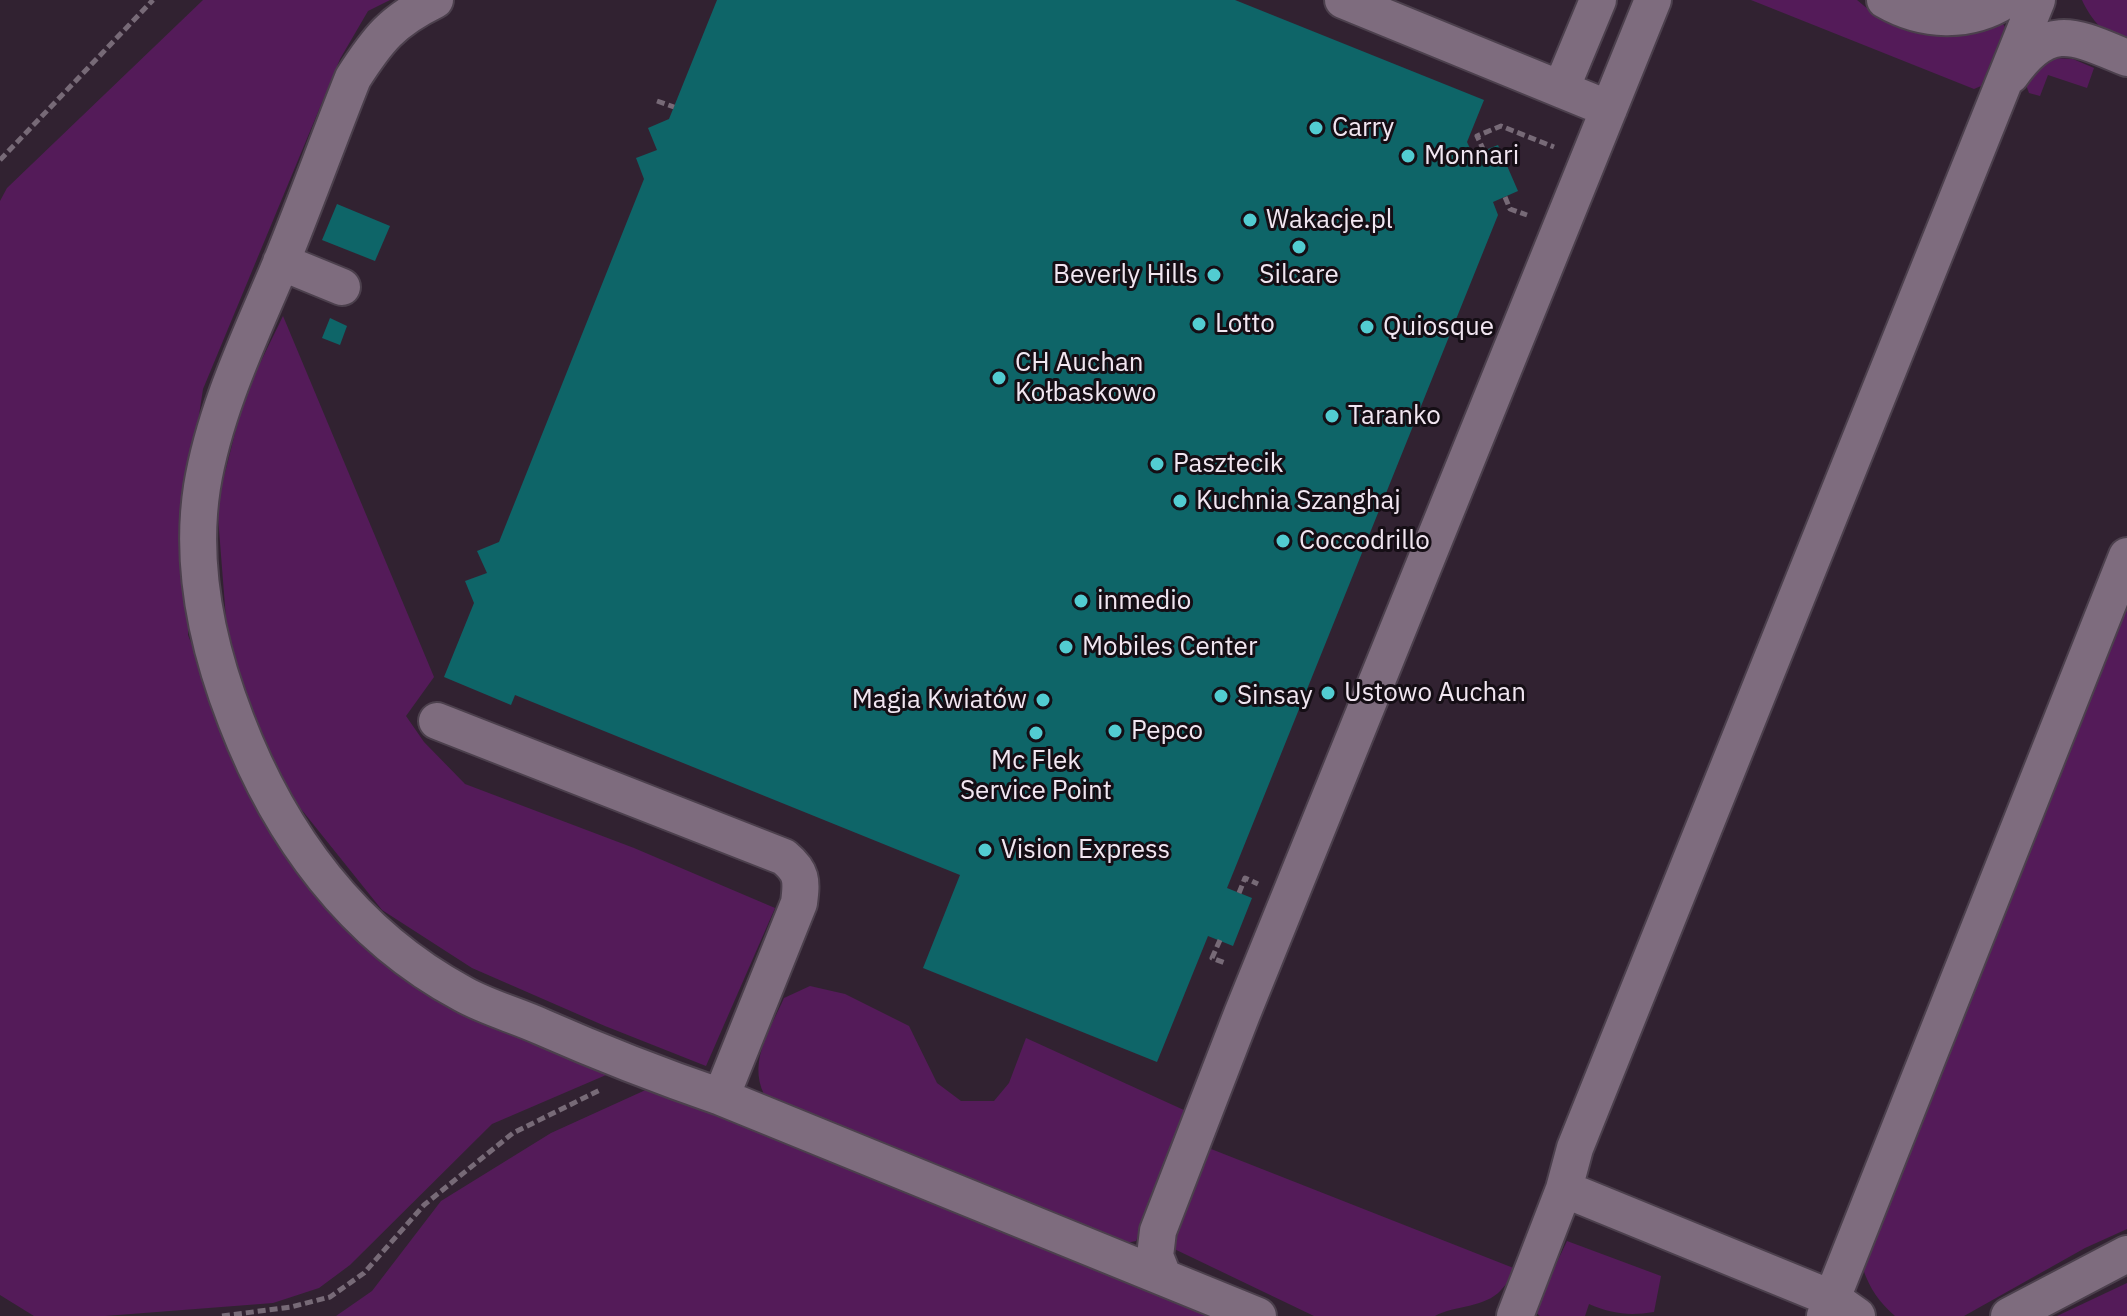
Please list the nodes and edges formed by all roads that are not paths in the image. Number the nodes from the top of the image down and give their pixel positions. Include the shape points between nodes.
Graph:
1 (435, 0) edge
2 (1343, 0) edge
3 (1598, 0) edge
4 (1653, 0) edge
5 (1885, 0) edge
6 (2006, 0) edge
7 (2037, 0) edge
8 (2058, 0) edge
9 (2078, 38) junction
10 (2127, 58) edge
11 (1561, 89) junction
12 (2000, 90) junction
13 (1609, 109) junction
14 (281, 262) junction
15 (342, 287) dead end
16 (2127, 556) edge
17 (437, 721) dead end
18 (721, 1097) junction
19 (1564, 1189) junction
20 (2127, 1254) edge
21 (1163, 1276) junction
22 (1838, 1310) edge
23 (1258, 1316) edge
24 (1515, 1316) edge
25 (2009, 1316) edge

1 - 14 lane via 380,37 353,78
2 - 11 lane
3 - 11 lane
4 - 13 lane
5 - 6 lane via 1915,14 1945,18
7 - 12 lane
8 - 9 lane
9 - 10 lane
9 - 12 lane via 2055,39 2027,52
11 - 13 lane
12 - 19 lane via 1575,1148
13 - 21 lane via 1158,1231 1155,1256
14 - 15 lane
14 - 18 lane via 214,434 202,489 201,565 209,637 263,785 305,855 357,915 401,955 464,994 641,1070
16 - 22 lane
17 - 18 lane via 784,857 797,868 799,903
18 - 21 lane
19 - 22 lane
19 - 24 lane
20 - 25 lane
21 - 23 lane

